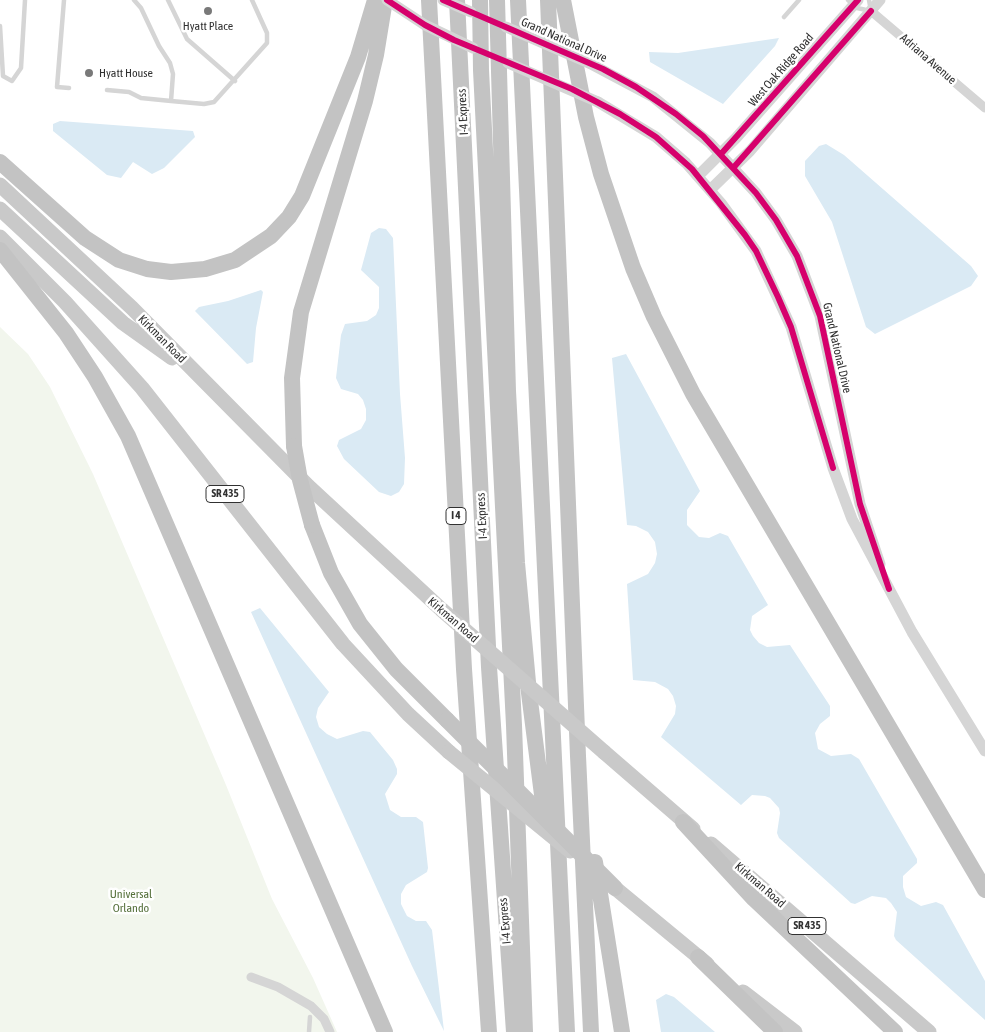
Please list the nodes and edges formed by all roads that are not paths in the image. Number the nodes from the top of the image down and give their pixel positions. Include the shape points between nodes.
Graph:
1 (25, 0) edge
2 (64, 0) edge
3 (134, 0) edge
4 (168, 0) edge
5 (252, 0) edge
6 (375, 0) edge
7 (386, 0) edge
8 (429, 0) edge
9 (442, 0) edge
10 (457, 0) edge
11 (497, 0) edge
12 (518, 0) edge
13 (548, 0) edge
14 (564, 0) edge
15 (799, 0) edge
16 (880, 0) edge
17 (853, 2) edge
18 (870, 5) edge
19 (477, 9) edge
20 (784, 17) dead end
21 (502, 25) junction
22 (0, 26) edge
23 (477, 50) junction
24 (503, 61) junction
25 (235, 81) junction
26 (69, 88) dead end
27 (107, 90) dead end
28 (171, 101) junction
29 (985, 108) edge
30 (721, 154) junction
31 (0, 162) edge
32 (734, 168) junction
33 (698, 176) junction
34 (0, 185) edge
35 (710, 190) junction
36 (0, 209) edge
37 (0, 237) edge
38 (0, 250) edge
39 (213, 390) junction
40 (889, 589) junction
41 (985, 751) edge
42 (578, 756) junction
43 (684, 822) junction
44 (615, 888) junction
45 (985, 890) edge
46 (563, 950) junction
47 (698, 957) junction
48 (251, 977) dead end
49 (310, 1017) dead end
50 (309, 1032) edge
51 (330, 1032) edge
52 (385, 1032) edge
53 (489, 1032) edge
54 (514, 1032) edge
55 (524, 1032) edge
56 (567, 1032) edge
57 (591, 1032) edge
58 (622, 1032) edge
59 (775, 1032) edge
60 (795, 1032) edge
61 (895, 1032) edge
62 (929, 1032) edge

1 - 22 lane via 21,68 12,81 3,76
2 - 26 lane via 57,87
3 - 28 lane via 170,63 173,74
4 - 25 lane via 187,39
5 - 25 lane via 268,40
6 - 31 highway via 358,57 302,196 289,217 271,236 235,260 205,269 170,272 119,260 85,238
7 - 23 street, Grand National Drive, bridge via 425,25
7 - 44 highway, bridge via 365,101 299,321 292,378 294,446 300,480 312,525 335,582 360,624 396,669
8 - 53 highway, I 4 via 464,668
9 - 19 street, Grand National Drive, bridge
10 - 54 highway, I-4 Express via 489,676
11 - 21 highway
12 - 46 highway
13 - 42 highway
14 - 45 highway via 586,118 599,167 630,259 654,317 693,394
15 - 20 lane
16 - 18 street
17 - 18 lane via 862,10
17 - 30 street, West Oak Ridge Road
18 - 29 street, Adriana Avenue
18 - 32 street
19 - 21 street, Grand National Drive
19 - 23 highway
21 - 24 highway
21 - 30 street, Grand National Drive, bridge via 628,82 697,130
23 - 24 street, Grand National Drive
23 - 55 highway via 514,724
24 - 33 street, Grand National Drive, bridge via 598,102 656,137
24 - 46 highway via 508,391 517,563 530,701
25 - 28 lane via 211,103
27 - 28 lane
30 - 32 street, Grand National Drive
30 - 33 street, West Oak Ridge Road
32 - 35 street
32 - 40 street, Grand National Drive via 776,220 809,285 820,316 860,504
33 - 35 street, Grand National Drive
34 - 39 main road, Kirkman Road / SR 435 via 104,281
35 - 40 street, Grand National Drive via 756,251 788,319 833,468 852,519
36 - 39 main road via 123,323
37 - 44 main road, SR 435, bridge via 65,302 142,388 350,652 408,714 449,752
38 - 52 highway via 66,333 128,436
39 - 43 main road, Kirkman Road / SR 435, bridge via 322,499 442,610
40 - 41 street, Grand National Drive
42 - 57 highway
42 - 58 highway
43 - 61 highway via 754,898
43 - 62 main road, Kirkman Road / SR 435
44 - 47 main road, SR 435
46 - 56 highway
47 - 59 highway
47 - 60 main road, SR 435
48 - 51 street via 278,986 311,1006 324,1019
49 - 50 lane

